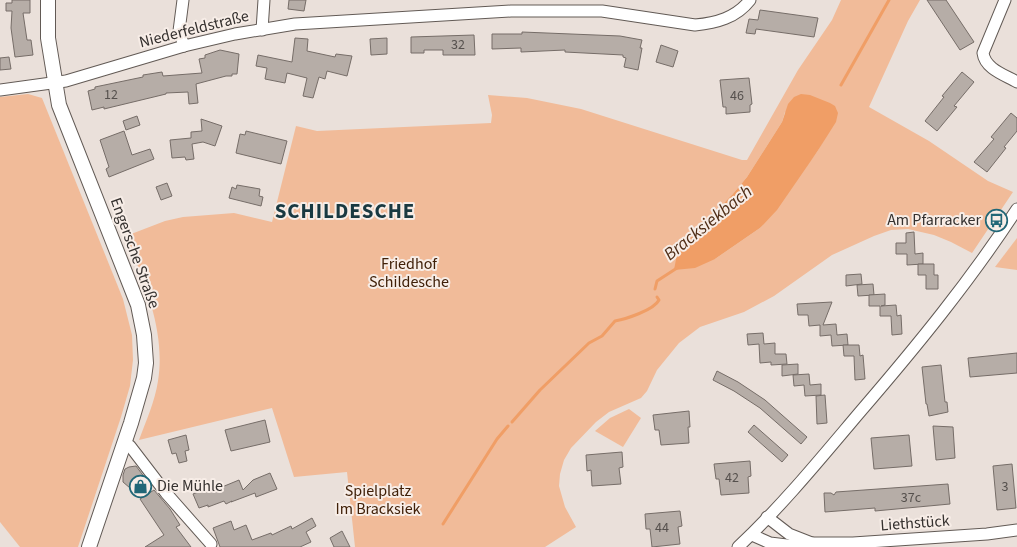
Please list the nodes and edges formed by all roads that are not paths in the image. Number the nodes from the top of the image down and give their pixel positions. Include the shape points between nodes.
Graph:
1 (48, 0) edge
2 (183, 0) edge
3 (264, 0) edge
4 (750, 0) edge
5 (1005, 0) edge
6 (262, 30) junction
7 (184, 46) junction
8 (1017, 82) edge
9 (54, 83) junction
10 (0, 90) edge
11 (1017, 208) edge
12 (123, 444) junction
13 (767, 517) junction
14 (1017, 530) edge
15 (752, 534) junction
16 (814, 543) junction
17 (211, 544) dead end
18 (89, 547) edge
19 (738, 547) edge

1 - 9 main road, Engersche Straße via 48,38
2 - 7 street via 179,31
3 - 6 street
4 - 6 street, Niederfeldstraße via 724,20 695,25 602,11 511,11 295,24
5 - 8 street via 983,53 984,60
6 - 7 street, Niederfeldstraße
7 - 9 street, Niederfeldstraße
9 - 10 street, Niederfeldstraße
9 - 12 main road, Engersche Straße via 63,114 138,305 144,335 144,378
11 - 13 street via 963,287 908,357
12 - 17 street via 130,446
12 - 18 main road, Engersche Straße
13 - 15 street
13 - 16 street, Liethstück via 788,534
14 - 16 street, Liethstück via 854,543
15 - 16 street, Liethstück via 770,543 795,546
15 - 19 street

